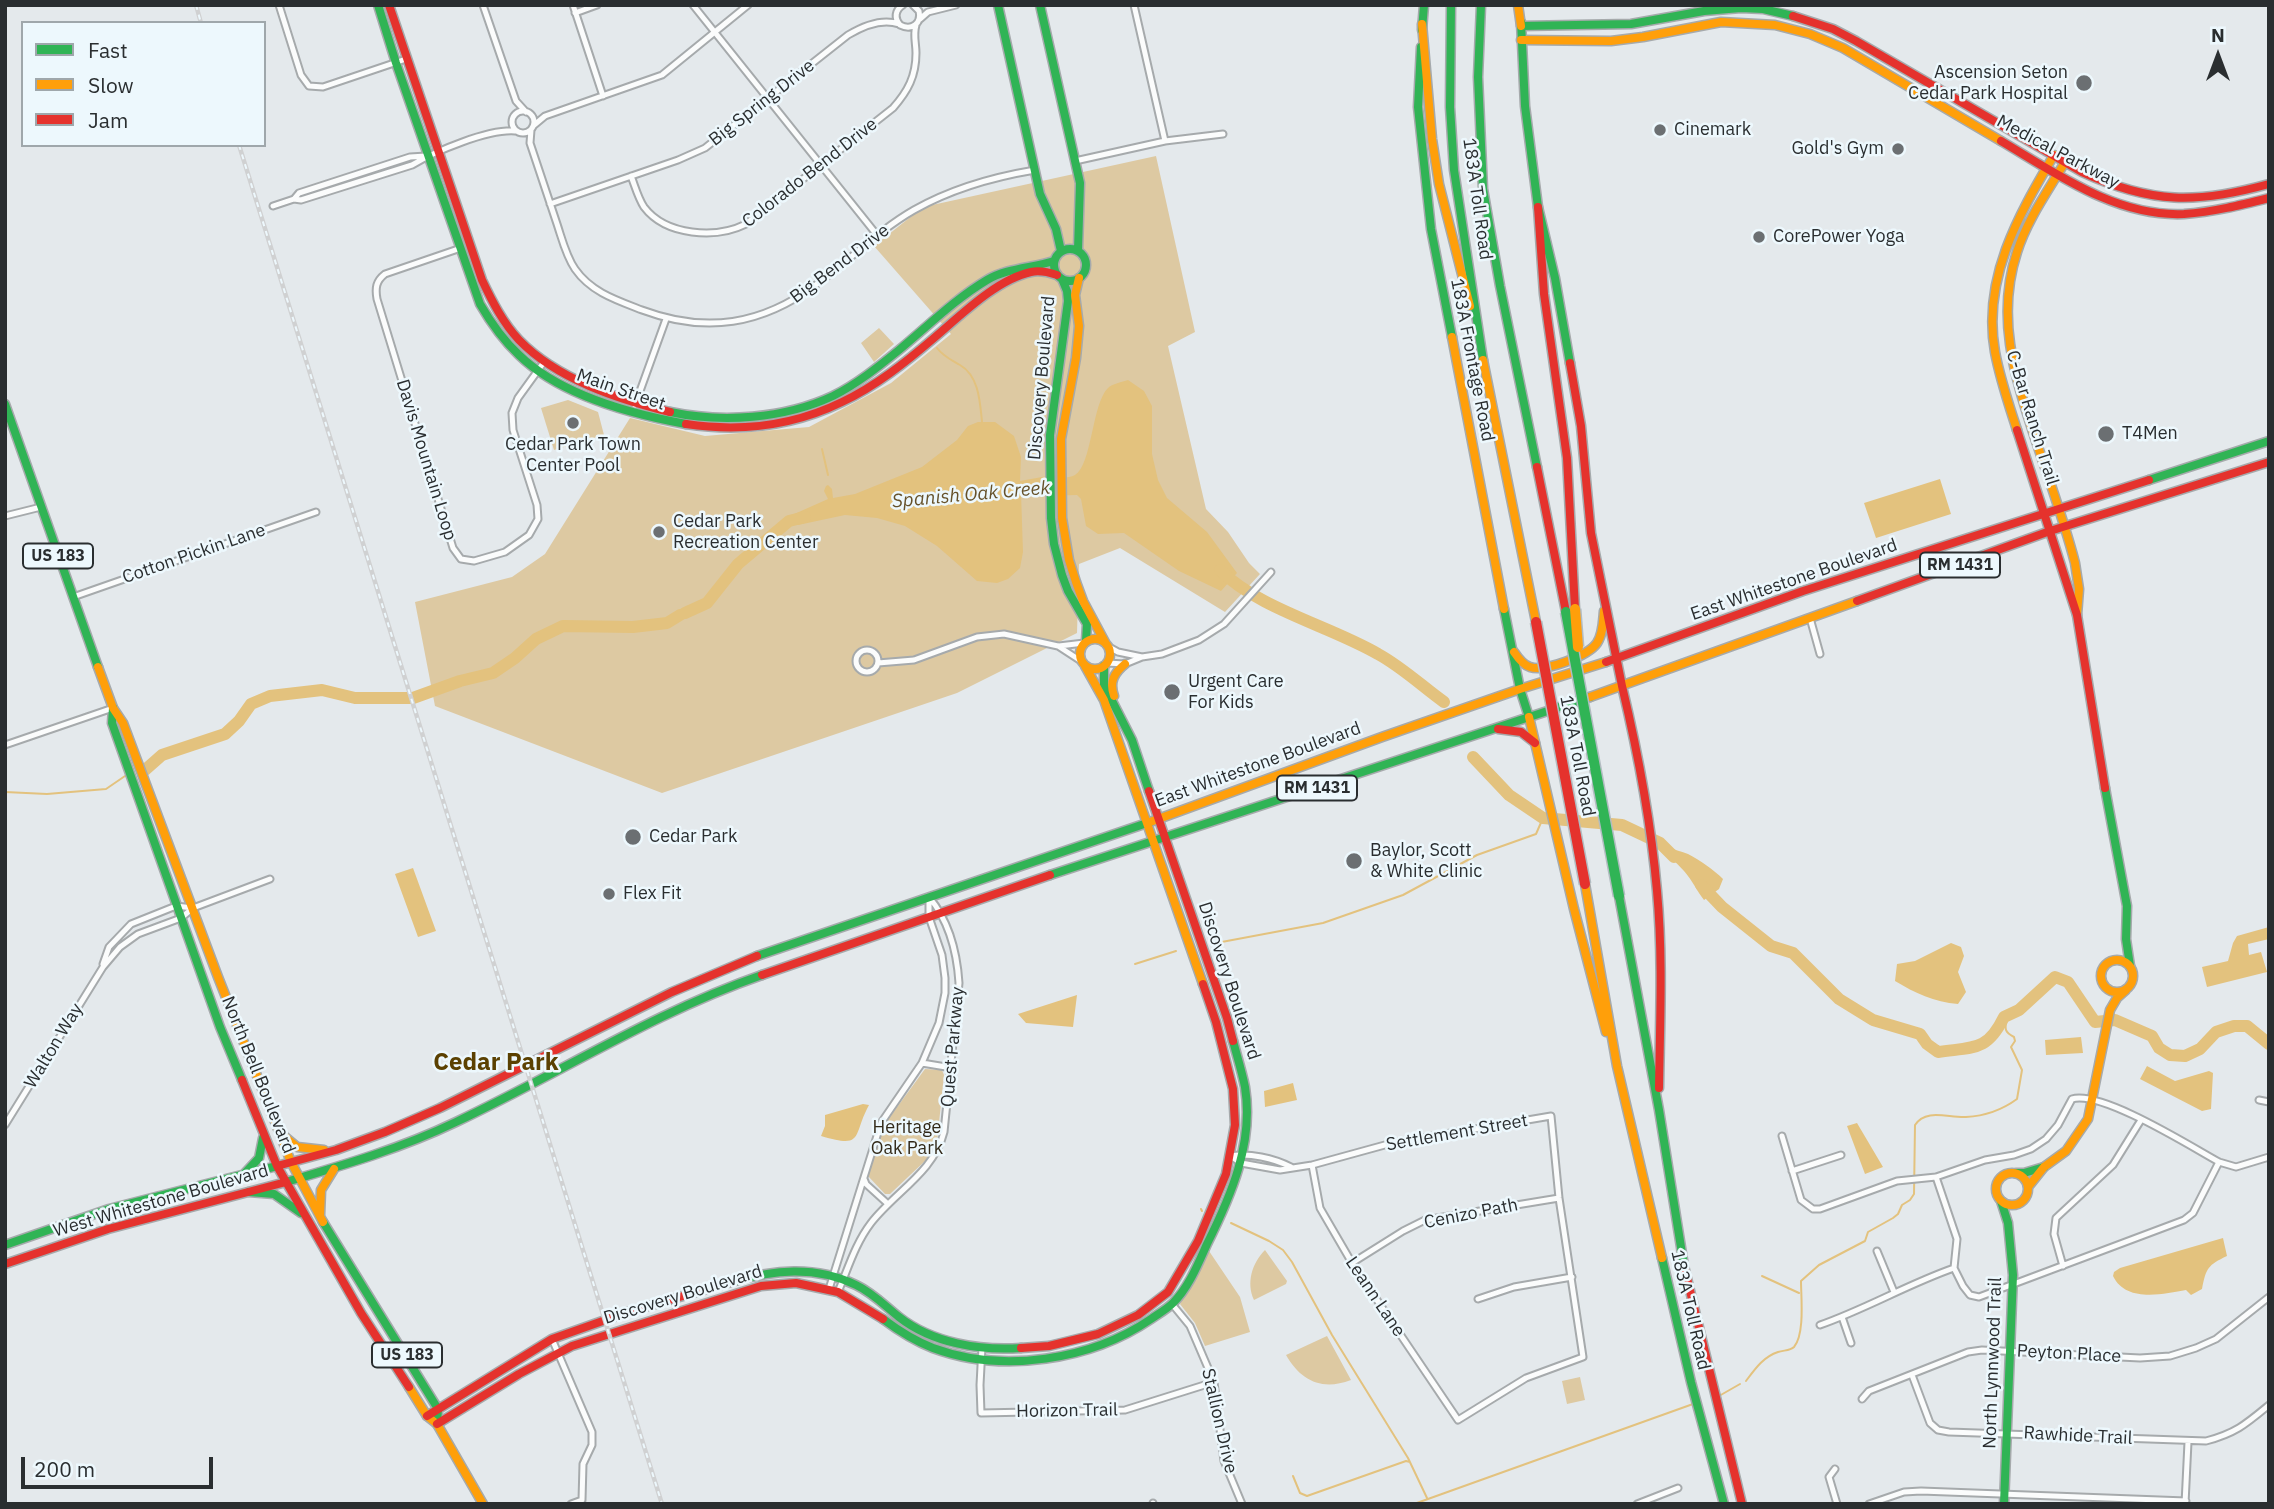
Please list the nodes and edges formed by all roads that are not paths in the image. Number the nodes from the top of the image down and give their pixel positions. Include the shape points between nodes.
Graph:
1 (279, 5) edge
2 (378, 5) edge
3 (389, 5) edge
4 (483, 5) edge
5 (573, 5) edge
6 (597, 5) edge
7 (693, 5) edge
8 (748, 5) edge
9 (956, 5) edge
10 (998, 5) edge
11 (1040, 5) edge
12 (1134, 5) edge
13 (1424, 5) edge
14 (1451, 5) edge
15 (1481, 5) edge
16 (1519, 5) edge
17 (900, 7) edge
18 (915, 7) edge
19 (1704, 11) junction
20 (928, 12) junction
21 (575, 13) junction
22 (920, 19) junction
23 (889, 20) junction
24 (1422, 24) junction
25 (1706, 24) junction
26 (916, 25) junction
27 (902, 26) junction
28 (1521, 26) junction
29 (715, 33) junction
30 (913, 36) junction
31 (1521, 40) junction
32 (1882, 57) junction
33 (407, 59) junction
34 (396, 63) junction
35 (1875, 67) junction
36 (603, 96) junction
37 (768, 99) junction
38 (516, 101) junction
39 (527, 112) junction
40 (545, 116) junction
41 (513, 117) junction
42 (532, 128) junction
43 (502, 130) junction
44 (518, 132) junction
45 (1223, 134) dead end
46 (1165, 141) junction
47 (530, 143) junction
48 (433, 154) junction
49 (2054, 155) junction
50 (1075, 161) junction
51 (2065, 162) junction
52 (822, 166) junction
53 (2046, 167) junction
54 (1035, 170) junction
55 (2058, 175) junction
56 (631, 176) junction
57 (2269, 184) edge
58 (2269, 198) edge
59 (550, 204) junction
60 (273, 206) dead end
61 (1538, 207) junction
62 (877, 235) junction
63 (465, 247) junction
64 (1078, 250) junction
65 (1060, 251) junction
66 (1054, 261) junction
67 (1060, 277) junction
68 (1079, 278) junction
69 (666, 319) junction
70 (1993, 334) junction
71 (2007, 334) junction
72 (908, 343) junction
73 (1481, 348) junction
74 (915, 353) junction
75 (544, 362) junction
76 (537, 371) junction
77 (635, 407) junction
78 (6, 410) edge
79 (805, 412) junction
80 (2269, 441) edge
81 (1055, 457) junction
82 (2269, 462) edge
83 (41, 507) junction
84 (2058, 510) junction
85 (316, 512) dead end
86 (2045, 515) junction
87 (5, 516) edge
88 (1056, 518) junction
89 (2064, 527) junction
90 (2049, 531) junction
91 (1271, 572) dead end
92 (73, 597) junction
93 (1604, 601) junction
94 (1571, 610) junction
95 (2077, 615) junction
96 (1810, 618) junction
97 (1085, 642) junction
98 (1107, 645) junction
99 (1058, 646) junction
100 (1512, 649) junction
101 (1820, 654) dead end
102 (1142, 657) junction
103 (1616, 659) junction
104 (878, 663) junction
105 (1083, 664) junction
106 (1125, 664) junction
107 (1106, 665) junction
108 (1622, 686) junction
109 (1520, 689) junction
110 (113, 708) junction
111 (1118, 709) junction
112 (1529, 717) junction
113 (1499, 729) junction
114 (1536, 744) junction
115 (5, 745) edge
116 (1159, 819) junction
117 (1147, 823) junction
118 (1165, 836) junction
119 (1153, 840) junction
120 (270, 879) dead end
121 (929, 897) junction
122 (176, 906) junction
123 (193, 908) junction
124 (942, 913) junction
125 (929, 917) junction
126 (181, 918) junction
127 (2126, 939) junction
128 (2113, 960) junction
129 (2130, 966) junction
130 (103, 967) junction
131 (2105, 987) junction
132 (2126, 990) junction
133 (945, 993) junction
134 (959, 993) junction
135 (2110, 1010) junction
136 (922, 1063) junction
137 (1617, 1066) junction
138 (952, 1068) junction
139 (2093, 1099) junction
140 (2259, 1100) dead end
141 (2269, 1102) edge
142 (1659, 1110) junction
143 (274, 1120) junction
144 (2141, 1120) junction
145 (5, 1125) edge
146 (263, 1132) junction
147 (1782, 1136) dead end
148 (337, 1150) junction
149 (1841, 1155) dead end
150 (1230, 1156) junction
151 (2269, 1157) edge
152 (1242, 1159) junction
153 (2220, 1162) junction
154 (291, 1163) junction
155 (1312, 1165) junction
156 (277, 1166) junction
157 (2044, 1167) junction
158 (334, 1169) junction
159 (1792, 1171) junction
160 (2016, 1172) junction
161 (245, 1173) junction
162 (863, 1177) junction
163 (1936, 1177) junction
164 (299, 1179) junction
165 (286, 1182) junction
166 (2028, 1187) junction
167 (250, 1192) junction
168 (1559, 1198) junction
169 (2001, 1202) junction
170 (888, 1204) junction
171 (2018, 1204) junction
172 (305, 1215) junction
173 (320, 1217) junction
174 (2008, 1223) junction
175 (5, 1245) edge
176 (1877, 1251) dead end
177 (1352, 1263) junction
178 (5, 1264) edge
179 (2063, 1266) junction
180 (1954, 1268) junction
181 (833, 1276) junction
182 (1572, 1277) junction
183 (844, 1280) junction
184 (2012, 1285) junction
185 (834, 1291) junction
186 (1894, 1292) junction
187 (2269, 1297) edge
188 (1478, 1299) dead end
189 (1172, 1304) junction
190 (1842, 1317) junction
191 (1820, 1325) dead end
192 (552, 1339) junction
193 (1851, 1343) dead end
194 (982, 1347) junction
195 (2010, 1350) junction
196 (556, 1353) junction
197 (1583, 1357) joint
198 (982, 1360) junction
199 (1912, 1375) junction
200 (1214, 1382) junction
201 (1862, 1399) dead end
202 (2269, 1405) edge
203 (438, 1409) junction
204 (426, 1416) junction
205 (437, 1424) junction
206 (2007, 1433) junction
207 (2188, 1442) junction
208 (1835, 1469) dead end
209 (1678, 1488) dead end
210 (2004, 1492) junction
211 (2185, 1502) edge
212 (483, 1504) edge
213 (571, 1504) edge
214 (1242, 1504) edge
215 (1637, 1504) edge
216 (1724, 1504) edge
217 (1742, 1504) edge
218 (1838, 1504) edge
219 (1869, 1504) edge
220 (2004, 1504) edge

1 - 34 street via 301,75 309,86 323,87
2 - 34 main road, Main Street
3 - 33 main road, Main Street
4 - 38 street
5 - 21 street
6 - 21 street
7 - 29 street
8 - 29 street
9 - 20 street
10 - 54 main road
11 - 50 main road
12 - 46 street
13 - 24 main road, 183A Frontage Road
14 - 73 main road, 183A Toll Road via 1454,170
15 - 94 main road, 183A Toll Road via 1478,77 1483,189
16 - 28 main road
17 - 23 street, Big Spring Drive
17 - 27 street via 896,18
18 - 20 street
18 - 22 street
19 - 25 main road
19 - 28 main road, Medical Parkway via 1631,24
19 - 32 main road, Medical Parkway via 1752,9 1800,17 1833,29
20 - 22 street
21 - 36 street
22 - 26 street, Colorado Bend Drive
23 - 27 street
23 - 37 street, Big Spring Drive via 848,35
24 - 73 main road via 1439,184
24 - 100 main road, 183A Frontage Road via 1418,107 1431,229
25 - 31 main road, Medical Parkway via 1624,40
25 - 35 main road, Medical Parkway via 1747,22 1790,28 1828,40
26 - 27 street
26 - 30 street, Colorado Bend Drive
27 - 30 street
28 - 31 main road
29 - 36 street via 662,75
29 - 37 street
30 - 52 street, Colorado Bend Drive via 914,68 906,93
31 - 61 main road
32 - 35 main road
32 - 49 main road, Medical Parkway
33 - 34 street
33 - 48 main road, Main Street
34 - 48 main road, Main Street
35 - 53 main road, Medical Parkway
36 - 40 street
37 - 52 street
37 - 56 street, Big Spring Drive via 705,148
38 - 39 street
38 - 41 street
39 - 40 street
39 - 41 street
39 - 42 street via 533,119
40 - 42 street
41 - 43 street
41 - 44 street
42 - 44 street
42 - 47 street, Big Bend Drive
43 - 44 street
43 - 48 street
44 - 47 street, Big Bend Drive
45 - 46 street
46 - 50 street
47 - 59 street, Big Bend Drive
48 - 60 street via 412,165
48 - 63 main road, Main Street
49 - 51 main road, Medical Parkway
49 - 53 main road, C-Bar Ranch Trail
50 - 64 main road via 1080,200
51 - 55 main road, C-Bar Ranch Trail
51 - 57 main road, Medical Parkway via 2106,184 2154,198 2211,199
52 - 56 street, Colorado Bend Drive via 756,218 718,234 696,233 656,218 643,205
52 - 62 street
53 - 55 main road, Medical Parkway
53 - 70 main road, C-Bar Ranch Trail via 2012,226 2002,254
54 - 62 street, Big Bend Drive via 934,199
54 - 65 main road via 1044,205 1060,234
55 - 58 main road, Medical Parkway via 2104,198 2167,213 2220,210
55 - 71 main road, C-Bar Ranch Trail via 2018,250 2008,294
56 - 59 street, Big Spring Drive
59 - 69 street, Big Bend Drive via 567,254 586,282 597,291
61 - 93 main road via 1581,426 1591,533
61 - 94 main road via 1538,247 1572,517
62 - 69 street, Big Bend Drive via 797,299 770,312 730,322
63 - 75 main road, Main Street via 502,320
63 - 76 main road, Main Street via 480,304 493,327
63 - 76 street, Davis Mountain Loop via 386,274 376,287 453,548 461,559 474,561 505,552 528,535 538,519 512,413
64 - 65 main road
64 - 68 main road via 1086,264
65 - 66 main road
66 - 67 main road
66 - 72 main road, Main Street via 1016,268 987,280
67 - 68 main road
67 - 74 main road, Main Street via 1031,272 1002,286
67 - 81 main road, Discovery Boulevard via 1068,301 1051,422
68 - 81 main road, Discovery Boulevard via 1076,358
69 - 77 street
70 - 71 main road
70 - 86 main road, C-Bar Ranch Trail via 2002,384
71 - 84 main road, C-Bar Ranch Trail via 2015,379
72 - 74 main road
72 - 79 main road, Main Street via 848,388
73 - 137 main road, 183A Toll Road, bridge
74 - 79 main road, Main Street via 841,403
75 - 76 street, Davis Mountain Loop
75 - 77 main road, Main Street
76 - 77 main road, Main Street via 573,391
77 - 79 main road, Main Street via 707,422
78 - 83 main road, North Bell Boulevard / US 183
80 - 84 main road, East Whitestone Boulevard / RM 1431
81 - 88 main road, Discovery Boulevard
82 - 89 main road, East Whitestone Boulevard / RM 1431
83 - 87 street
83 - 92 main road, North Bell Boulevard / US 183
84 - 86 main road, East Whitestone Boulevard / RM 1431
84 - 89 main road, C-Bar Ranch Trail
85 - 92 street, Cotton Pickin Lane
86 - 90 main road, C-Bar Ranch Trail
86 - 103 main road, East Whitestone Boulevard / RM 1431 via 1880,565
88 - 97 main road, Discovery Boulevard via 1054,544 1062,575 1087,624
88 - 98 main road, Discovery Boulevard via 1083,601
89 - 90 main road, East Whitestone Boulevard / RM 1431
89 - 95 main road, C-Bar Ranch Trail via 2081,598
90 - 95 main road, C-Bar Ranch Trail
90 - 96 main road, East Whitestone Boulevard / RM 1431
91 - 102 street via 1224,624 1199,640
92 - 110 main road, North Bell Boulevard / US 183
93 - 100 main road via 1603,628 1592,650 1536,668 1528,667
93 - 103 main road
94 - 142 main road, 183A Toll Road, bridge
95 - 127 main road, C-Bar Ranch Trail via 2127,906
96 - 101 street
96 - 108 main road, East Whitestone Boulevard / RM 1431
97 - 98 main road via 1097,639
97 - 99 street
97 - 105 main road via 1079,652
98 - 102 street
98 - 107 main road via 1110,657
99 - 104 street via 991,635 914,660
99 - 105 street
100 - 109 main road, 183A Frontage Road
102 - 106 street
103 - 108 main road
103 - 109 main road, East Whitestone Boulevard / RM 1431
104 - 104 street via 872,651 865,650 856,659 862,671 869,672
105 - 107 main road via 1095,669
105 - 117 main road, Discovery Boulevard via 1104,700
106 - 107 street
106 - 111 main road via 1114,672 1111,683
107 - 111 main road, Discovery Boulevard via 1104,685
108 - 112 main road, East Whitestone Boulevard / RM 1431
108 - 142 main road via 1640,762 1657,890
109 - 112 main road, 183A Frontage Road
109 - 116 main road, East Whitestone Boulevard / RM 1431
110 - 115 street
110 - 122 main road, North Bell Boulevard / US 183 via 111,723
110 - 123 main road, North Bell Boulevard / US 183 via 123,723
111 - 116 main road, Discovery Boulevard
112 - 113 main road, East Whitestone Boulevard / RM 1431
112 - 114 main road, 183A Frontage Road
113 - 114 main road via 1521,732
113 - 118 main road, East Whitestone Boulevard / RM 1431
114 - 137 main road, 183A Frontage Road via 1600,1013
116 - 117 main road, East Whitestone Boulevard / RM 1431
116 - 118 main road, Discovery Boulevard
117 - 119 main road, Discovery Boulevard
117 - 121 main road, East Whitestone Boulevard / RM 1431
118 - 119 main road, East Whitestone Boulevard / RM 1431
118 - 152 main road, Discovery Boulevard via 1241,1068 1247,1114
119 - 124 main road, East Whitestone Boulevard / RM 1431
119 - 150 main road, Discovery Boulevard via 1230,1070 1235,1108
120 - 123 street, Walton Way
121 - 124 street, Quest Parkway
121 - 125 street, Quest Parkway
121 - 148 main road, East Whitestone Boulevard / RM 1431 via 732,965 440,1108
122 - 123 street, Walton Way
122 - 126 main road, North Bell Boulevard / US 183
122 - 130 street, Walton Way via 131,924 108,947
123 - 126 street, Walton Way
123 - 143 main road, North Bell Boulevard / US 183
124 - 125 main road, East Whitestone Boulevard / RM 1431
124 - 134 street, Quest Parkway via 957,958
125 - 133 street, Quest Parkway via 942,955
125 - 158 main road, East Whitestone Boulevard / RM 1431 via 739,983 455,1123
126 - 130 street, Walton Way via 138,934
126 - 146 main road, North Bell Boulevard / US 183
127 - 128 main road, C-Bar Ranch Trail
127 - 129 main road, C-Bar Ranch Trail
128 - 129 main road
128 - 131 main road, C-Bar Ranch Trail via 2102,969
129 - 132 main road, C-Bar Ranch Trail via 2133,981
130 - 145 street, Walton Way
131 - 132 main road via 2115,992
131 - 135 main road, C-Bar Ranch Trail
132 - 135 main road, C-Bar Ranch Trail
133 - 134 street
133 - 136 street, Quest Parkway via 939,1023
134 - 138 street, Quest Parkway
135 - 139 main road, C-Bar Ranch Trail
136 - 138 street
136 - 162 street, Quest Parkway via 881,1123
137 - 216 main road, 183A Toll Road via 1690,1382
138 - 170 street, Quest Parkway via 938,1151
139 - 144 street
139 - 157 main road, C-Bar Ranch Trail via 2076,1139
139 - 163 street via 2072,1099 2046,1139 2031,1149
140 - 141 street
142 - 217 main road, 183A Toll Road via 1681,1251
143 - 148 main road via 299,1149
143 - 154 main road, North Bell Boulevard / US 183
144 - 153 street
144 - 179 street via 2113,1165 2056,1218 2054,1234
146 - 156 main road, North Bell Boulevard / US 183
146 - 161 main road via 259,1161
147 - 159 street
148 - 154 main road, East Whitestone Boulevard / RM 1431
149 - 159 street
150 - 152 street, Settlement Street
150 - 194 main road, Discovery Boulevard via 1198,1241 1168,1292 1151,1306 1120,1325 1073,1341 1023,1349
151 - 153 street via 2236,1167
152 - 155 street, Settlement Street via 1280,1170
152 - 189 main road, Discovery Boulevard via 1203,1256
153 - 179 street via 2193,1213 2184,1220
154 - 156 main road, East Whitestone Boulevard / RM 1431
154 - 164 main road, North Bell Boulevard / US 183
155 - 168 street, Settlement Street via 1392,1143 1550,1116
155 - 177 street, Leann Lane via 1320,1208
156 - 161 main road, West Whitestone Boulevard / RM 1431
156 - 165 main road, North Bell Boulevard / US 183
157 - 160 main road, C-Bar Ranch Trail
157 - 166 main road, C-Bar Ranch Trail
158 - 164 main road, East Whitestone Boulevard / RM 1431
158 - 173 main road via 321,1190
159 - 163 street via 1801,1200 1813,1209 1897,1181
160 - 166 main road
160 - 169 main road via 2005,1173 1997,1181 1995,1192
161 - 175 main road, West Whitestone Boulevard / RM 1431 via 109,1209
162 - 170 street
162 - 181 street, Quest Parkway
163 - 180 street via 1957,1239
164 - 165 main road, East Whitestone Boulevard / RM 1431
164 - 173 main road, North Bell Boulevard / US 183
165 - 167 main road, West Whitestone Boulevard / RM 1431
165 - 172 main road, North Bell Boulevard / US 183
166 - 171 main road, C-Bar Ranch Trail
167 - 172 main road via 274,1194
167 - 178 main road, West Whitestone Boulevard / RM 1431 via 108,1228
168 - 177 street, Cenizo Path via 1425,1220
168 - 182 street, Settlement Street
169 - 171 main road
169 - 174 main road, North Lynnwood Trail
170 - 183 street, Quest Parkway via 864,1233
171 - 174 main road
172 - 204 main road, North Bell Boulevard / US 183
173 - 203 main road, North Bell Boulevard / US 183
174 - 184 main road, North Lynnwood Trail
176 - 186 street
177 - 197 street, Leann Lane via 1458,1420 1526,1378
179 - 184 street
180 - 184 street via 1970,1295 1979,1297
180 - 186 street
181 - 183 main road, Discovery Boulevard
181 - 185 street, Quest Parkway
181 - 192 main road, Discovery Boulevard via 799,1271 762,1273
182 - 188 street via 1514,1286
182 - 197 street, Settlement Street
183 - 185 street, Quest Parkway
183 - 194 main road, Discovery Boulevard via 912,1325 946,1340
184 - 195 main road, North Lynnwood Trail
185 - 196 main road, Discovery Boulevard via 796,1283 761,1286
185 - 198 main road, Discovery Boulevard via 906,1336 935,1349
186 - 190 street
187 - 195 street, Peyton Place via 2216,1339 2170,1356
189 - 198 main road, Discovery Boulevard via 1133,1331 1092,1349 1039,1360
189 - 200 street, Stallion Drive via 1190,1326
190 - 191 street
190 - 193 street
192 - 196 street
192 - 203 main road, Discovery Boulevard
194 - 198 street, Horizon Trail
195 - 199 street, Peyton Place via 1968,1352
195 - 206 main road, North Lynnwood Trail
196 - 205 main road, Discovery Boulevard
196 - 213 street via 592,1432 592,1445 583,1464 582,1500
198 - 200 street, Horizon Trail via 981,1413 1125,1410
199 - 201 street, Peyton Place via 1869,1391
199 - 206 street, Rawhide Trail via 1930,1423 1938,1430
200 - 214 street, Stallion Drive via 1224,1461
202 - 207 street, Rawhide Trail via 2229,1435
203 - 204 main road, Discovery Boulevard
203 - 205 main road
204 - 205 main road, North Bell Boulevard / US 183
205 - 212 main road, North Bell Boulevard / US 183
206 - 207 street, Rawhide Trail
206 - 210 main road, North Lynnwood Trail
207 - 211 street
208 - 218 street via 1829,1477
209 - 215 street
210 - 211 street
210 - 219 street via 1912,1491
210 - 220 main road, North Lynnwood Trail

